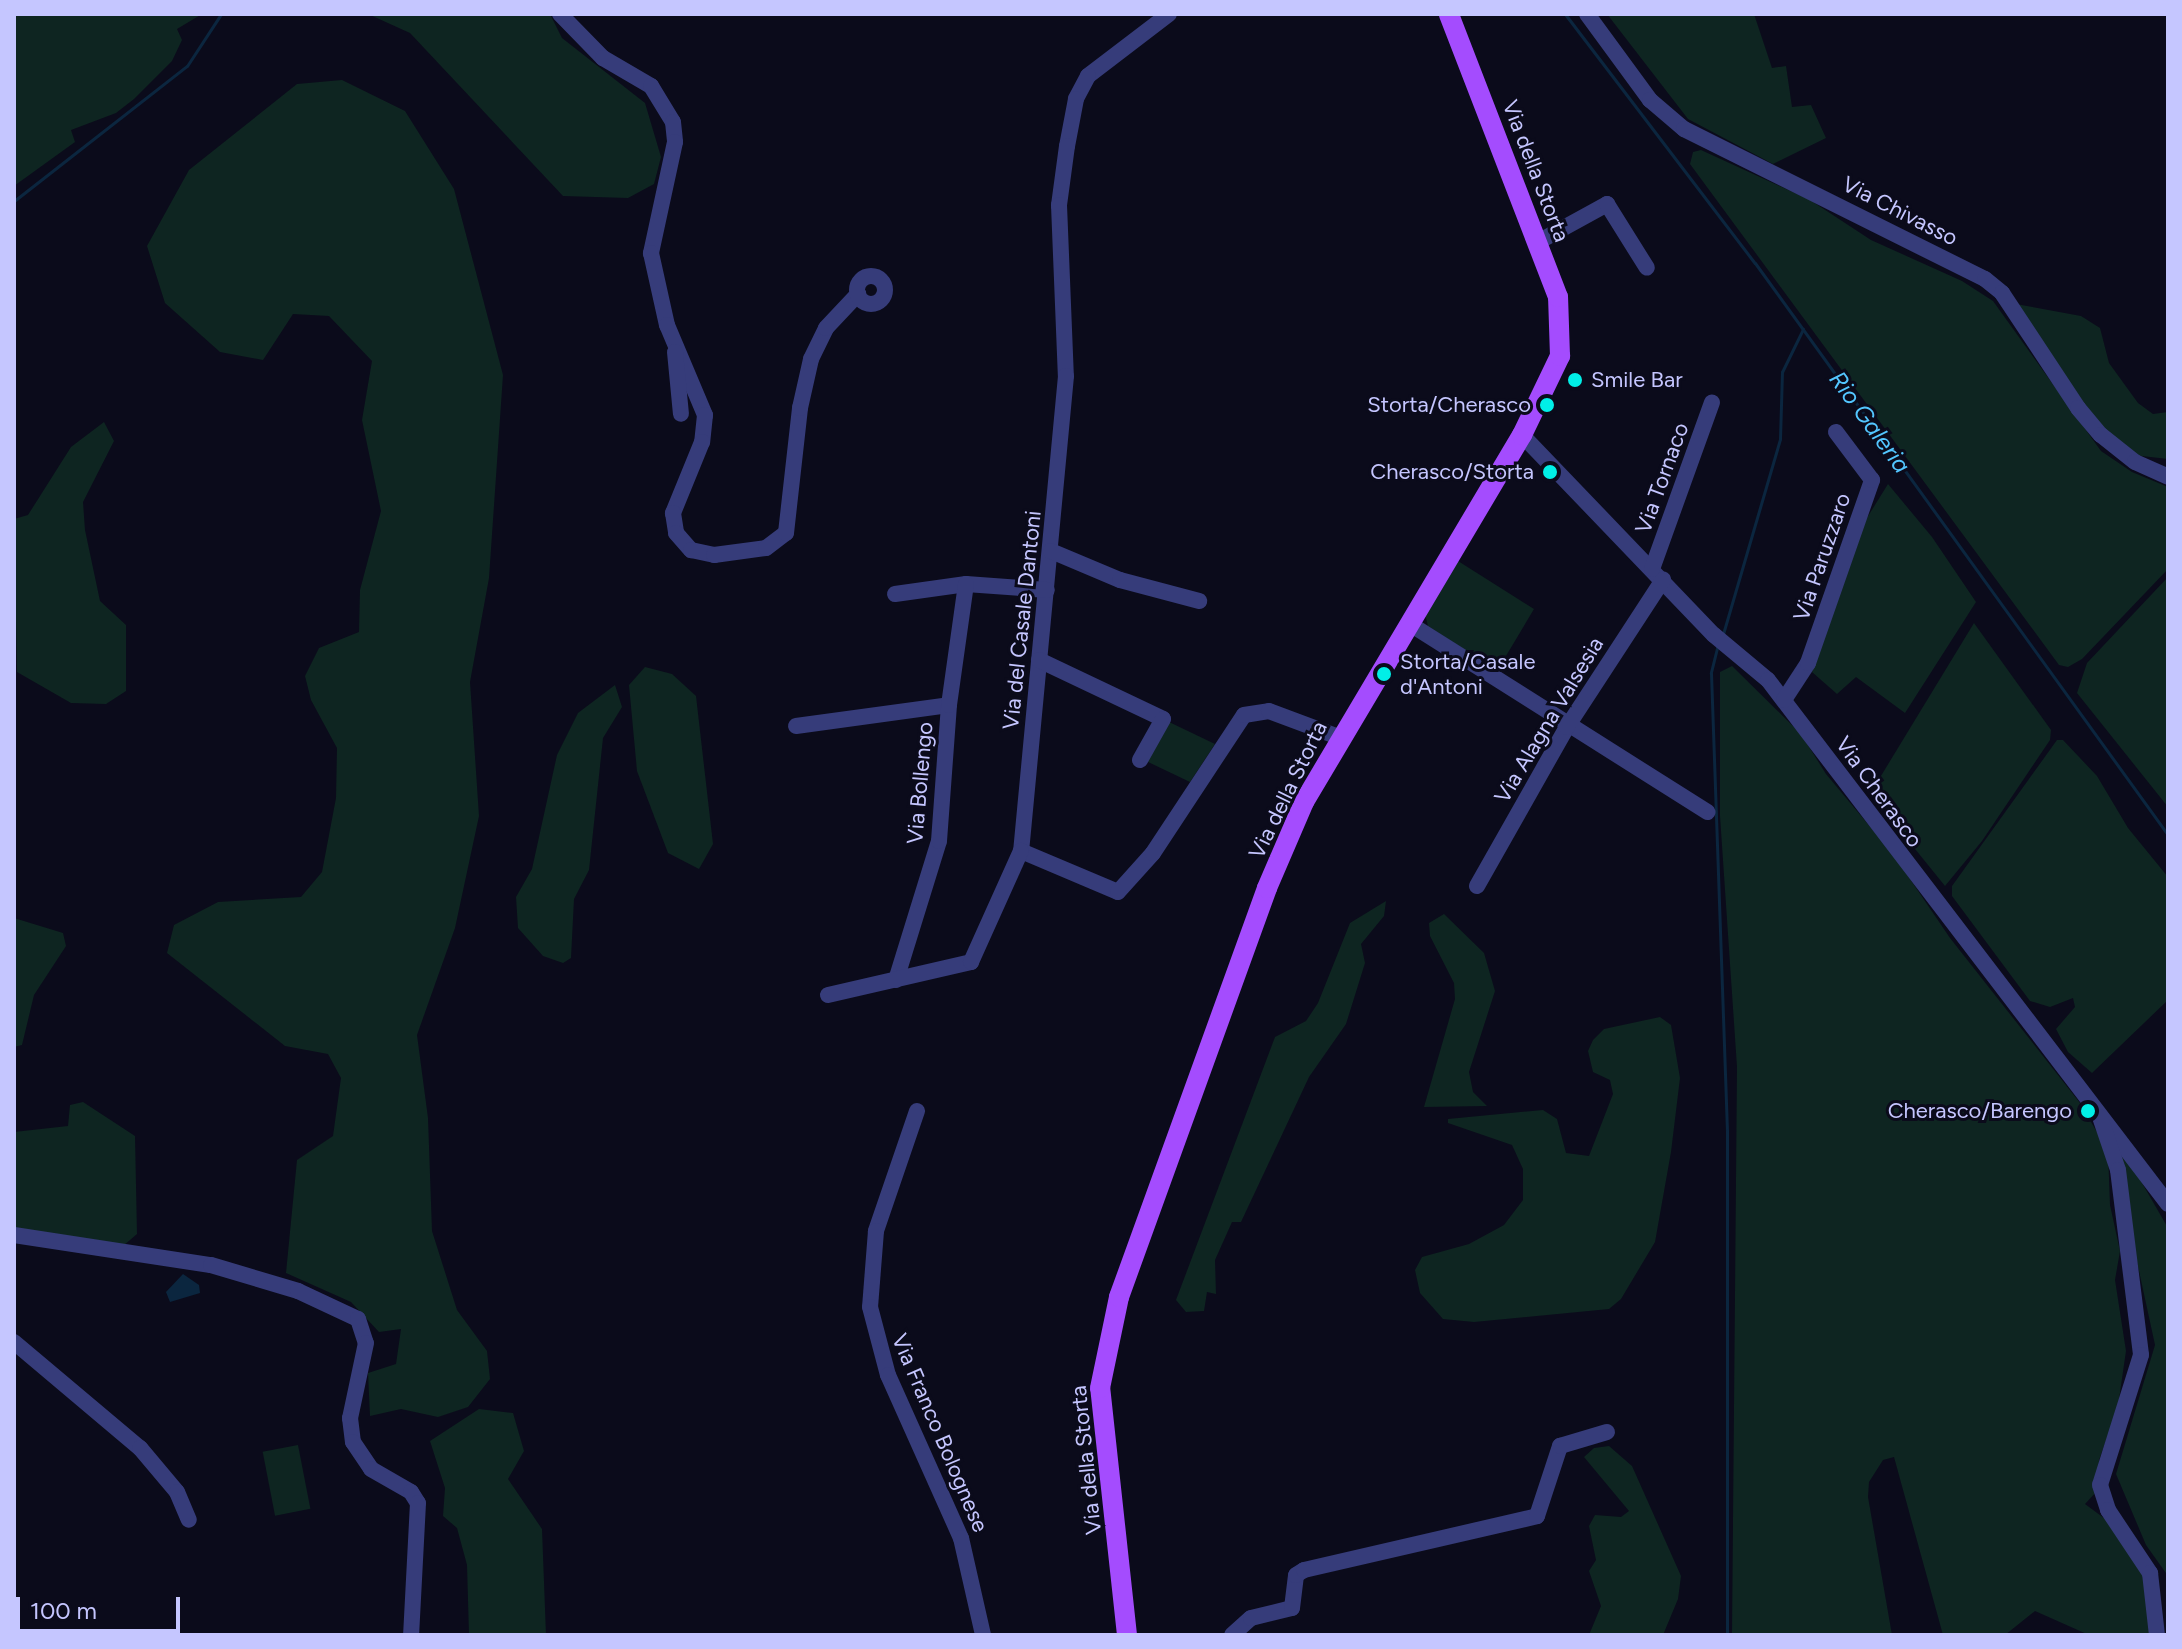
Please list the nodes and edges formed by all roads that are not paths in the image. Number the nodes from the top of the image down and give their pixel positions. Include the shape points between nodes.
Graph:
1 (560, 14) edge
2 (1169, 14) edge
3 (1449, 14) edge
4 (1587, 14) edge
5 (1538, 242) junction
6 (1647, 268) dead end
7 (858, 294) dead end
8 (674, 343) junction
9 (1712, 402) dead end
10 (681, 414) dead end
11 (1836, 432) dead end
12 (1522, 435) junction
13 (2168, 477) edge
14 (1051, 551) junction
15 (1657, 574) junction
16 (966, 584) junction
17 (1047, 590) junction
18 (895, 594) dead end
19 (1199, 601) dead end
20 (1410, 624) junction
21 (1039, 660) junction
22 (1784, 700) junction
23 (949, 705) junction
24 (796, 726) dead end
25 (1567, 727) junction
26 (1339, 737) junction
27 (1140, 760) dead end
28 (1707, 812) dead end
29 (1021, 851) junction
30 (1477, 886) dead end
31 (896, 980) junction
32 (828, 995) dead end
33 (2095, 1104) junction
34 (917, 1111) dead end
35 (2168, 1204) edge
36 (14, 1235) edge
37 (14, 1342) edge
38 (1607, 1432) dead end
39 (189, 1520) dead end
40 (411, 1635) edge
41 (983, 1635) edge
42 (1127, 1635) edge
43 (1234, 1635) edge
44 (1242, 1635) edge
45 (2157, 1635) edge

1 - 8 street via 603,58 651,86 670,111 675,142 651,253
2 - 14 street, Via del Casale Dantoni via 1098,65 1076,99 1059,205 1066,376
3 - 5 main road, Via della Storta
4 - 13 street, Via Chivasso via 1650,100 1684,129 1985,279 2002,293 2101,435 2135,462
5 - 6 street via 1607,204
5 - 12 main road, Via della Storta via 1558,297 1562,338 1556,373
7 - 8 street via 826,328 811,359 800,408 790,522 783,538 766,548 707,555 687,547 676,533 673,508 702,442 705,421
8 - 10 street
9 - 15 street, Via Tornaco
11 - 22 street, Via Paruzzaro via 1872,480 1808,663
12 - 15 street, Via Cherasco
12 - 20 main road, Via della Storta
14 - 17 street, Via del Casale Dantoni
14 - 19 street via 1120,580
15 - 22 street, Via Cherasco
15 - 25 street, Via Alagna Valsesia
16 - 17 street
16 - 18 street
16 - 23 street, Via Bollengo
17 - 21 street, Via del Casale Dantoni
20 - 25 street
20 - 26 main road, Via della Storta
21 - 27 street via 1163,719
21 - 29 street, Via del Casale Dantoni
22 - 33 street, Via Cherasco via 1868,817
23 - 24 street
23 - 31 street, Via Bollengo via 939,841
25 - 28 street
25 - 30 street, Via Alagna Valsesia
26 - 29 street via 1269,711 1244,715 1153,853 1118,892
26 - 42 main road, Via della Storta via 1267,888 1104,1350 1100,1388
29 - 31 street, Via del Casale Dantoni via 971,962
31 - 32 street
33 - 35 street, Via Cherasco
33 - 45 street via 2118,1170 2141,1336 2135,1384 2106,1453 2100,1485 2108,1510 2150,1573
34 - 41 street, Via Franco Bolognese via 876,1231 870,1307 888,1375 961,1538
36 - 40 street via 211,1265 281,1285 351,1314 364,1328 366,1340 350,1418 353,1442 371,1469 416,1498
37 - 39 street via 140,1448 176,1490
38 - 43 street via 1560,1446 1537,1516 1304,1570 1296,1575 1292,1608 1251,1618
43 - 44 street

